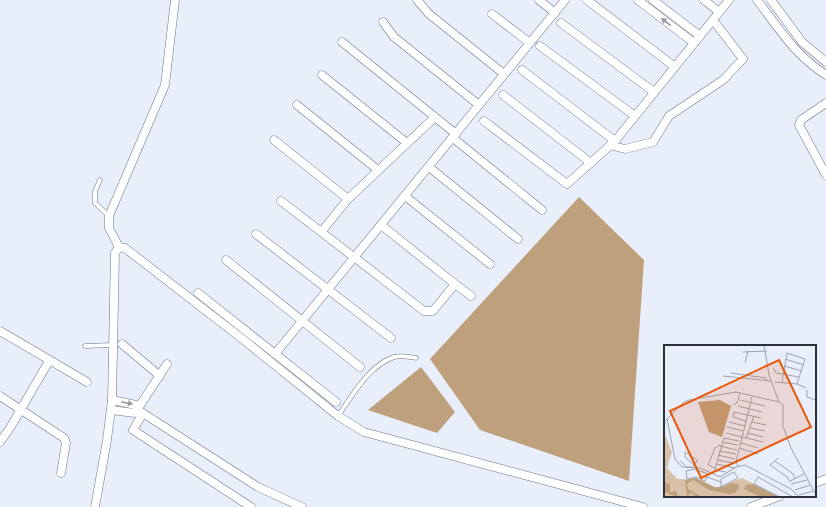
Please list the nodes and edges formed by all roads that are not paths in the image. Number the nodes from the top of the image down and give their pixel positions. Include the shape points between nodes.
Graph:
1 (175, 0) edge
2 (417, 0) edge
3 (539, 0) edge
4 (565, 0) edge
5 (587, 0) edge
6 (638, 0) edge
7 (654, 0) edge
8 (704, 0) edge
9 (729, 0) edge
10 (757, 0) edge
11 (771, 0) edge
12 (719, 12) junction
13 (555, 13) junction
14 (492, 14) dead end
15 (713, 20) junction
16 (383, 22) dead end
17 (561, 23) dead end
18 (700, 36) junction
19 (342, 42) dead end
20 (530, 43) junction
21 (694, 43) junction
22 (540, 46) dead end
23 (826, 62) edge
24 (674, 67) junction
25 (522, 70) dead end
26 (504, 74) junction
27 (322, 75) dead end
28 (826, 75) edge
29 (654, 92) junction
30 (503, 95) dead end
31 (826, 103) edge
32 (297, 105) dead end
33 (479, 105) junction
34 (635, 116) junction
35 (435, 117) junction
36 (484, 121) dead end
37 (454, 136) junction
38 (274, 140) dead end
39 (407, 143) junction
40 (612, 143) junction
41 (591, 163) junction
42 (429, 167) junction
43 (378, 170) junction
44 (826, 175) edge
45 (100, 180) dead end
46 (405, 196) junction
47 (348, 199) junction
48 (281, 201) dead end
49 (542, 210) dead end
50 (108, 215) junction
51 (381, 225) junction
52 (322, 231) junction
53 (256, 234) dead end
54 (518, 238) dead end
55 (120, 247) junction
56 (355, 257) junction
57 (226, 260) dead end
58 (490, 264) dead end
59 (455, 284) junction
60 (328, 289) junction
61 (198, 293) dead end
62 (471, 296) dead end
63 (302, 321) junction
64 (0, 331) edge
65 (391, 338) dead end
66 (122, 344) dead end
67 (109, 345) junction
68 (85, 346) dead end
69 (275, 354) junction
70 (416, 358) dead end
71 (49, 361) junction
72 (167, 364) dead end
73 (360, 367) dead end
74 (160, 376) junction
75 (87, 382) dead end
76 (0, 396) edge
77 (112, 400) junction
78 (336, 402) dead end
79 (20, 410) junction
80 (111, 410) junction
81 (141, 411) junction
82 (338, 416) junction
83 (0, 442) edge
84 (61, 473) dead end
85 (826, 479) edge
86 (816, 483) edge
87 (777, 497) edge
88 (95, 507) edge
89 (251, 507) edge
90 (302, 507) edge
91 (643, 507) edge
92 (751, 507) edge

1 - 50 street via 165,85
2 - 26 street via 428,14
3 - 13 street
4 - 13 street
5 - 24 street
21 -> 6 street
7 - 18 street
8 - 12 street
9 - 12 street
10 - 28 street via 792,47 807,62
11 - 23 street via 802,42
12 - 15 street
13 - 20 street
14 - 20 street
15 - 18 street
15 - 40 street via 743,59 723,80 669,116 653,142 625,149
16 - 33 street via 394,37
17 - 29 street
18 - 21 street
19 - 35 street
20 - 26 street
21 - 24 street
22 - 34 street
24 - 29 street
25 - 40 street
26 - 33 street
27 - 39 street
29 - 34 street
30 - 41 street
31 - 44 street via 801,120 799,126
32 - 43 street
33 - 37 street
34 - 40 street
35 - 37 street
35 - 39 street
36 - 41 street via 567,184
37 - 42 street
37 - 49 street
38 - 47 street
39 - 43 street
40 - 41 street
42 - 46 street
42 - 54 street
43 - 47 street
45 - 50 lane via 94,198 95,204
46 - 51 street
46 - 58 street
47 - 52 street
48 - 52 street
50 - 55 street via 109,228
51 - 56 street
51 - 59 street
52 - 56 street
53 - 60 street
55 - 67 street via 115,253
55 - 82 street via 125,248 239,336
56 - 59 street via 424,311 433,311
56 - 60 street
57 - 63 street
59 - 62 street
60 - 63 street
60 - 65 street
61 - 69 street
63 - 69 street
63 - 73 street
64 - 71 street
66 - 74 street
67 - 68 lane
67 - 77 street
69 - 78 street
70 - 82 lane via 402,356 385,362 368,376
71 - 75 street
71 - 79 street
72 - 74 street
74 - 81 street
76 - 79 street
77 - 80 street
77 -> 81 street via 131,403
79 - 83 street
79 - 84 street via 64,438 66,443
80 - 81 street via 130,413
80 - 88 street
81 - 89 street via 132,430
81 - 90 street via 258,487
82 - 91 street via 364,432
85 - 86 street
87 - 92 street

